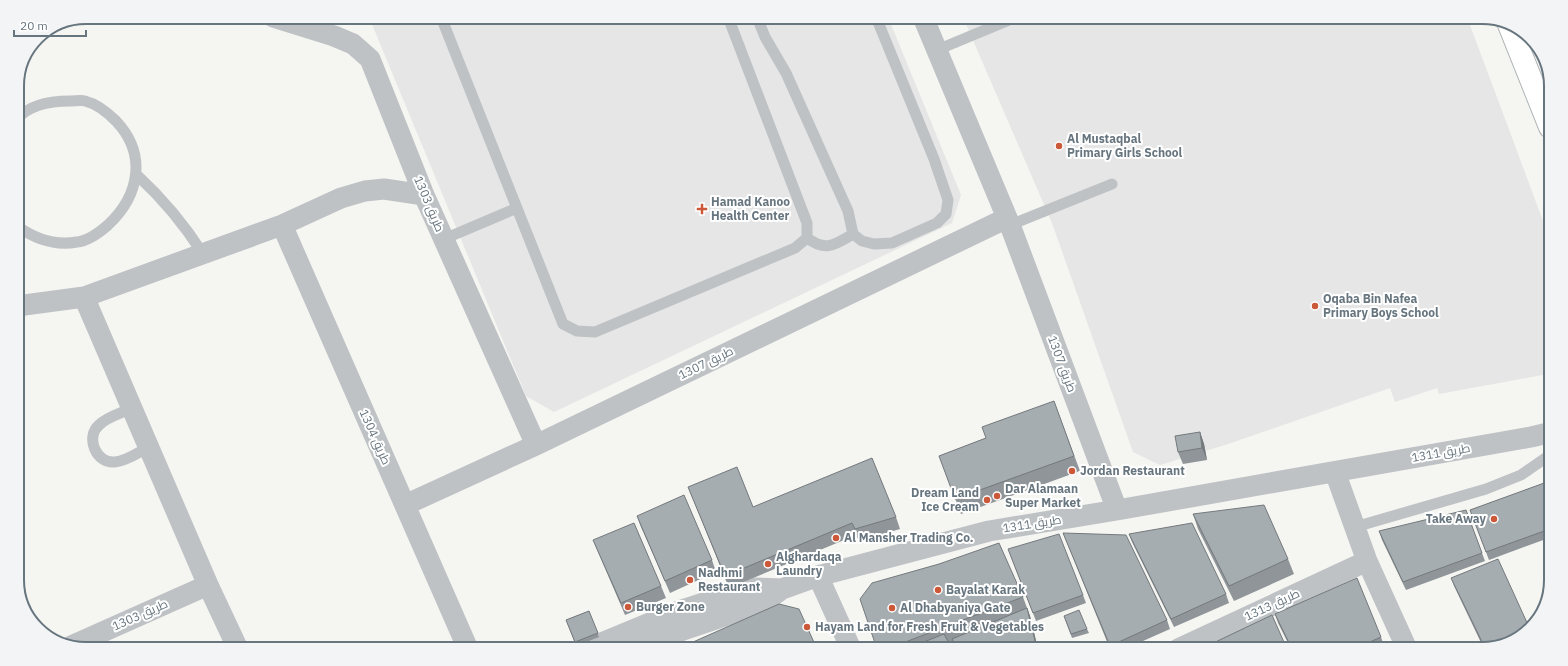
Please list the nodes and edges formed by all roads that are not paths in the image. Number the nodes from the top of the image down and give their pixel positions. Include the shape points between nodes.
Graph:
1 (295, 24) edge
2 (444, 24) edge
3 (731, 24) edge
4 (759, 24) edge
5 (879, 24) edge
6 (926, 24) edge
7 (999, 24) edge
8 (1512, 31) edge
9 (937, 50) junction
10 (1544, 112) edge
11 (24, 114) edge
12 (136, 175) junction
13 (1112, 184) dead end
14 (424, 195) junction
15 (517, 208) junction
16 (1008, 222) junction
17 (282, 225) junction
18 (24, 231) edge
19 (852, 234) junction
20 (806, 238) junction
21 (444, 239) junction
22 (203, 254) junction
23 (84, 297) junction
24 (24, 305) edge
25 (132, 408) junction
26 (1544, 433) edge
27 (536, 445) junction
28 (149, 447) junction
29 (1544, 459) edge
30 (1335, 472) junction
31 (405, 505) junction
32 (1117, 510) junction
33 (1355, 527) junction
34 (1367, 561) junction
35 (818, 576) junction
36 (208, 585) junction
37 (782, 589) junction
38 (81, 642) edge
39 (235, 642) edge
40 (465, 642) edge
41 (604, 642) edge
42 (651, 642) edge
43 (848, 642) edge
44 (1193, 642) edge
45 (1404, 642) edge

1 - 14 street, طريق 1303 via 353,44 370,59
2 - 15 lane
3 - 20 lane via 806,223
4 - 19 lane via 786,73 848,211
5 - 19 lane via 948,200 946,214 937,223 892,243 874,244 862,241
6 - 9 street, طريق 1307
7 - 9 lane
8 - 10 street
9 - 16 street, طريق 1307
11 - 12 lane via 38,105 61,101 86,101 107,112 124,129 134,151
12 - 18 lane via 130,197 117,216 99,233 78,242 54,243 30,236
12 - 22 lane via 180,219
13 - 16 lane
14 - 17 street via 384,189 365,191 341,198
14 - 21 street, طريق 1303
15 - 20 lane via 563,324 577,331 595,332 795,248
15 - 21 lane
16 - 27 street, طريق 1307
16 - 32 street, طريق 1307
17 - 22 street
17 - 31 street, طريق 1304
19 - 20 lane via 827,246 817,245
21 - 27 street, طريق 1303
22 - 23 street
23 - 24 street
23 - 25 street
25 - 28 street
25 - 28 lane via 98,425 92,438 96,452 101,458 115,462
26 - 30 street, طريق 1311
27 - 31 street, طريق 1307
28 - 36 street
29 - 33 lane via 1521,475 1486,489
30 - 32 street, طريق 1311
30 - 33 street
31 - 40 street, طريق 1304
32 - 35 street, طريق 1311 via 989,531
33 - 34 street
34 - 44 street, طريق 1313
34 - 45 street
35 - 37 street, طريق 1311
35 - 43 street
36 - 38 street, طريق 1303
36 - 39 street
37 - 41 street, طريق 1311 via 753,588 725,596 679,611
37 - 42 street, طريق 1311 via 763,603

